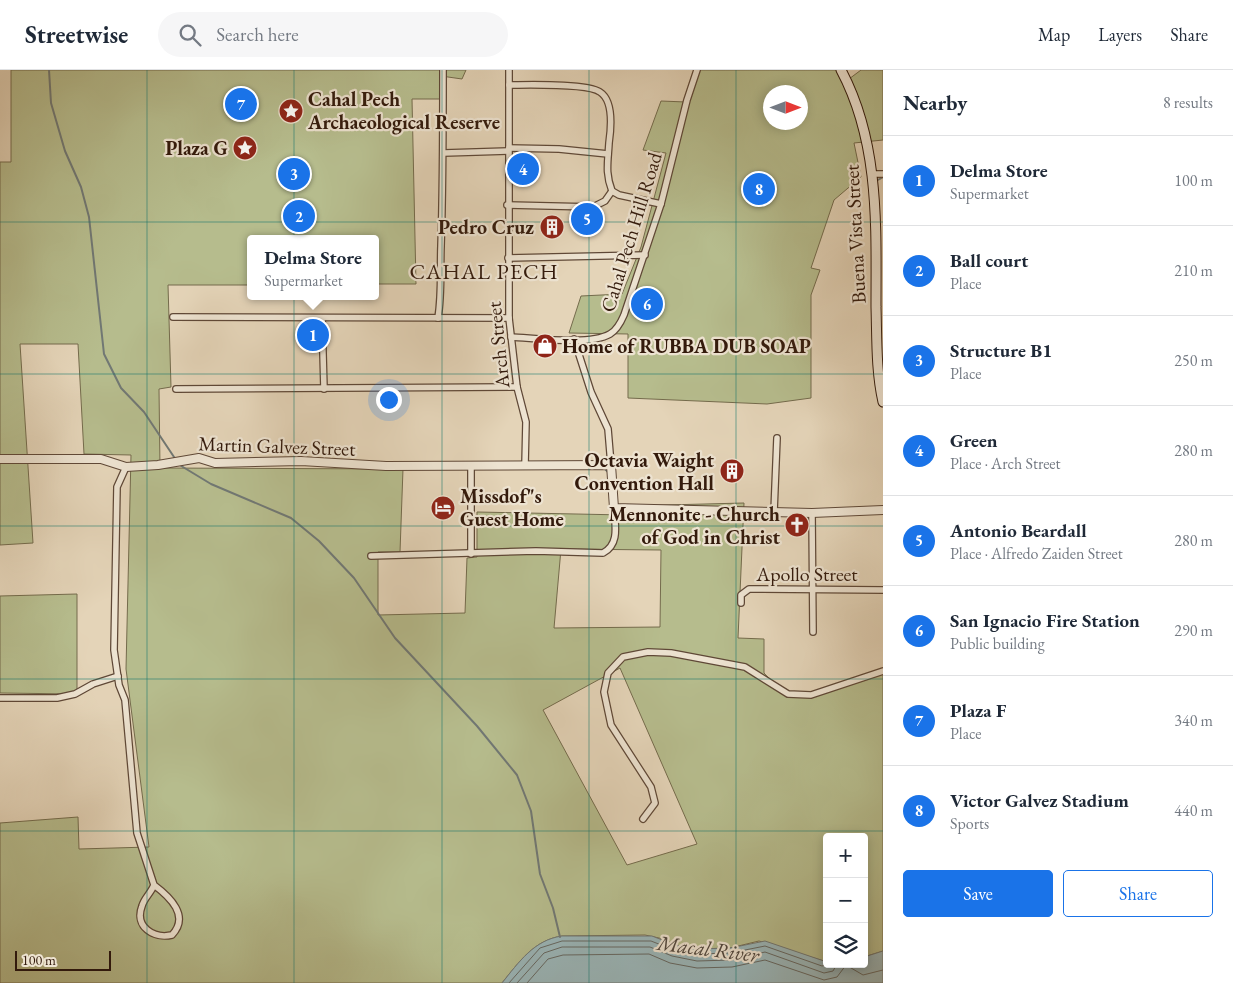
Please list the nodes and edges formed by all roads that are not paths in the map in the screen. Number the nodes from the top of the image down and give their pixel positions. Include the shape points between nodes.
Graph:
1 (442, 70) edge
2 (508, 70) edge
3 (698, 70) edge
4 (840, 70) edge
5 (509, 86) junction
6 (508, 150) junction
7 (444, 154) junction
8 (608, 154) junction
9 (872, 174) junction
10 (883, 174) edge
11 (612, 192) junction
12 (661, 204) junction
13 (508, 205) junction
14 (645, 255) junction
15 (508, 258) junction
16 (172, 317) dead end
17 (322, 318) junction
18 (438, 318) junction
19 (509, 318) junction
20 (511, 337) junction
21 (574, 339) junction
22 (517, 387) junction
23 (324, 388) junction
24 (176, 389) dead end
25 (883, 402) edge
26 (777, 438) dead end
27 (0, 459) edge
28 (471, 465) junction
29 (525, 465) junction
30 (611, 465) junction
31 (126, 467) junction
32 (614, 508) junction
33 (883, 510) edge
34 (774, 512) junction
35 (812, 513) junction
36 (471, 554) junction
37 (371, 556) dead end
38 (813, 590) junction
39 (883, 590) edge
40 (741, 603) dead end
41 (813, 632) dead end
42 (883, 671) edge
43 (118, 676) junction
44 (0, 698) edge
45 (643, 819) dead end
46 (154, 885) junction

1 - 7 street
2 - 5 street, Arch Street
3 - 12 street, Cahal Pech Hill Road via 687,100
4 - 9 main road, Buena Vista Street via 862,121
5 - 6 street, Arch Street
5 - 8 street via 582,87 601,92 606,98 611,118
6 - 7 street
6 - 8 street
6 - 13 street, Arch Street
7 - 18 street via 442,289
8 - 11 street via 606,177
9 - 10 street
9 - 25 main road, Buena Vista Street via 876,227 877,366
11 - 12 street
11 - 13 street via 605,201 593,207
12 - 14 street, Cahal Pech Hill Road
13 - 15 street, Arch Street
14 - 15 street
14 - 21 street, Cahal Pech Hill Road via 618,326 601,337
15 - 19 street, Arch Street
16 - 17 street
17 - 18 street
17 - 23 street
18 - 19 street
19 - 20 street, Arch Street
20 - 21 street, Cahal Pech Hill Road
20 - 22 street, Arch Street
21 - 30 street via 591,392 608,429
22 - 23 street
22 - 29 street, Arch Street via 526,422
23 - 24 street
26 - 34 street
27 - 31 street, Martin Galvez Street via 101,459
28 - 29 street, Martin Galvez Street
28 - 31 street, Martin Galvez Street via 386,466 301,461 215,463 199,458
28 - 36 street
29 - 30 street, Martin Galvez Street
30 - 32 street
31 - 43 street via 117,487 116,500 114,650
32 - 34 street
32 - 36 street via 615,540 612,548 603,552
33 - 35 street
34 - 35 street
35 - 38 street
36 - 37 street
38 - 39 street, Apollo Street
38 - 40 street, Apollo Street via 749,589 742,595
38 - 41 street
42 - 45 street via 811,695 788,694 745,667 670,653 648,652 623,657 608,673 604,692 611,725 651,787 655,803
43 - 44 street via 57,698
43 - 46 street via 125,700 137,833
46 - 46 street via 140,916 144,927 152,934 161,938 172,936 179,924 179,912 173,900

